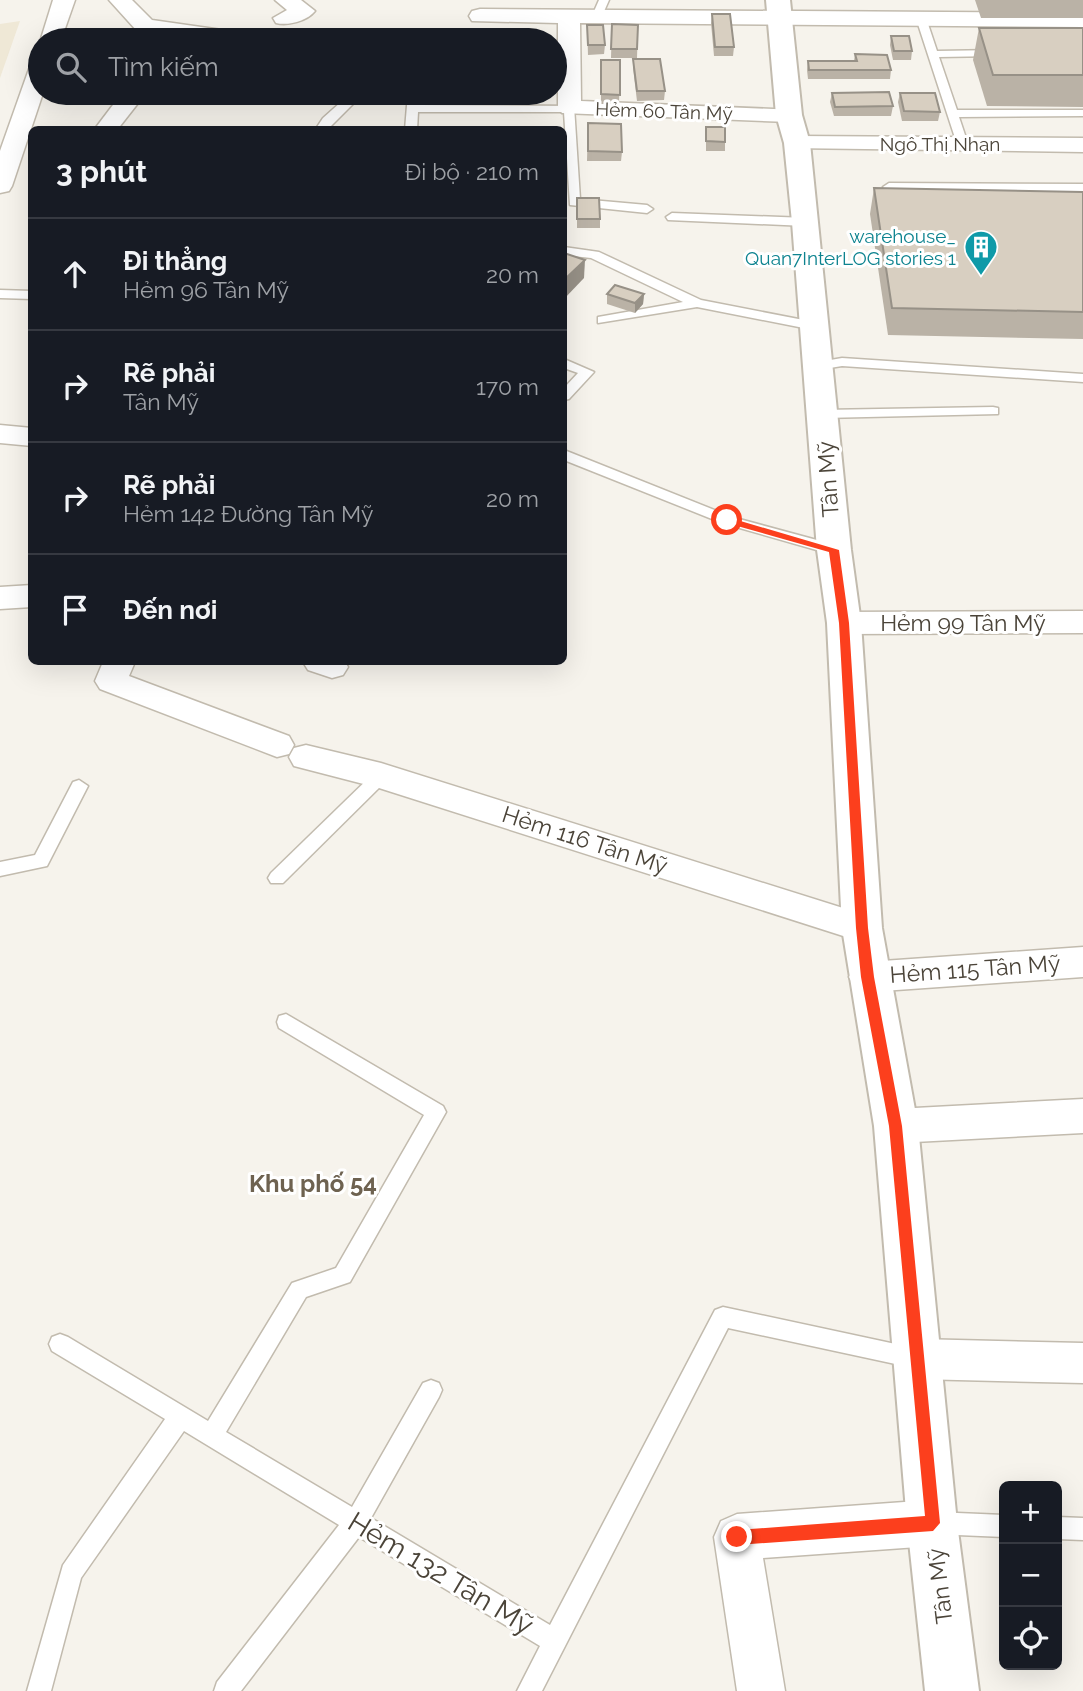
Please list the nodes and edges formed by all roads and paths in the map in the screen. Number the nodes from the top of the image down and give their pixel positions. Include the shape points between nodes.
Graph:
1 (64, 0) edge
2 (120, 0) edge
3 (600, 8) edge
4 (779, 10) edge
5 (480, 16) dead end
6 (569, 17) junction
7 (1083, 20) edge
8 (922, 21) junction
9 (54, 28) edge
10 (144, 28) edge
11 (1015, 53) edge
12 (934, 54) junction
13 (28, 104) edge
14 (124, 105) edge
15 (344, 105) edge
16 (414, 105) edge
17 (570, 108) junction
18 (414, 109) junction
19 (1083, 113) edge
20 (954, 114) junction
21 (107, 126) edge
22 (323, 126) edge
23 (412, 126) edge
24 (793, 129) junction
25 (962, 144) junction
26 (1083, 145) edge
27 (0, 186) edge
28 (890, 187) edge
29 (1083, 188) edge
30 (569, 202) edge
31 (647, 209) dead end
32 (672, 217) dead end
33 (806, 222) junction
34 (567, 251) edge
35 (0, 294) edge
36 (28, 295) edge
37 (697, 303) junction
38 (603, 320) dead end
39 (814, 326) junction
40 (567, 364) edge
41 (818, 366) junction
42 (1083, 378) edge
43 (567, 393) edge
44 (992, 411) dead end
45 (823, 414) junction
46 (0, 434) edge
47 (28, 437) edge
48 (567, 456) edge
49 (834, 550) junction
50 (28, 596) edge
51 (0, 598) edge
52 (1083, 622) edge
53 (844, 623) junction
54 (118, 665) edge
55 (381, 776) junction
56 (79, 786) dead end
57 (0, 869) edge
58 (277, 878) dead end
59 (862, 928) junction
60 (1083, 962) edge
61 (867, 977) junction
62 (286, 1022) dead end
63 (1083, 1116) edge
64 (896, 1126) junction
65 (60, 1344) dead end
66 (917, 1359) junction
67 (1083, 1363) edge
68 (430, 1390) dead end
69 (181, 1416) junction
70 (212, 1435) junction
71 (356, 1522) junction
72 (933, 1523) junction
73 (999, 1526) edge
74 (1062, 1528) edge
75 (1083, 1529) edge
76 (554, 1641) junction
77 (39, 1691) edge
78 (226, 1691) edge
79 (529, 1691) edge
80 (761, 1691) edge
81 (952, 1691) edge

1 - 9 street
2 - 10 street
3 - 4 street
3 - 6 street
4 - 8 street
4 - 24 street, Tân Mỹ
5 - 6 street
6 - 17 street
7 - 8 street
8 - 12 lane
11 - 12 lane
12 - 20 lane
13 - 27 street
14 - 21 street
15 - 22 lane
16 - 18 lane
17 - 18 lane, Hẻm 60 Tân Mỹ
17 - 24 street, Hẻm 60 Tân Mỹ
17 - 30 lane
18 - 23 lane
19 - 20 lane
20 - 25 lane
24 - 25 street, Ngô Thị Nhạn
24 - 33 street, Tân Mỹ
25 - 26 street, Ngô Thị Nhạn
28 - 29 lane
30 - 31 lane
32 - 33 lane
33 - 39 street, Tân Mỹ
34 - 37 lane via 594,255
35 - 36 lane
37 - 38 lane
37 - 39 lane
39 - 41 street, Tân Mỹ
40 - 43 lane via 587,372
41 - 42 lane via 842,362
41 - 45 street, Tân Mỹ
44 - 45 lane
45 - 49 street, Tân Mỹ
46 - 47 street
48 - 49 lane via 727,520
49 - 53 street, Tân Mỹ
50 - 51 street
52 - 53 street, Hẻm 99 Tân Mỹ
53 - 59 street, Tân Mỹ
54 - 55 street, Hẻm 116 Tân Mỹ via 111,681 291,751
55 - 58 lane
55 - 59 street, Hẻm 116 Tân Mỹ
56 - 57 lane via 41,861
59 - 61 street, Tân Mỹ
60 - 61 street, Hẻm 115 Tân Mỹ
61 - 64 street, Tân Mỹ
62 - 70 lane via 436,1112 343,1275 299,1290
63 - 64 street
64 - 66 street, Tân Mỹ
65 - 69 lane, Hẻm 132 Tân Mỹ
66 - 67 street
66 - 72 street, Tân Mỹ
66 - 76 lane, Hẻm 132 Tân Mỹ via 723,1317
68 - 71 lane
69 - 70 lane, Hẻm 132 Tân Mỹ
69 - 77 lane via 71,1573
70 - 71 lane, Hẻm 132 Tân Mỹ
71 - 76 lane, Hẻm 132 Tân Mỹ
71 - 78 lane
72 - 73 lane
72 - 80 street via 737,1537
72 - 81 street, Tân Mỹ
74 - 75 lane
76 - 79 lane

